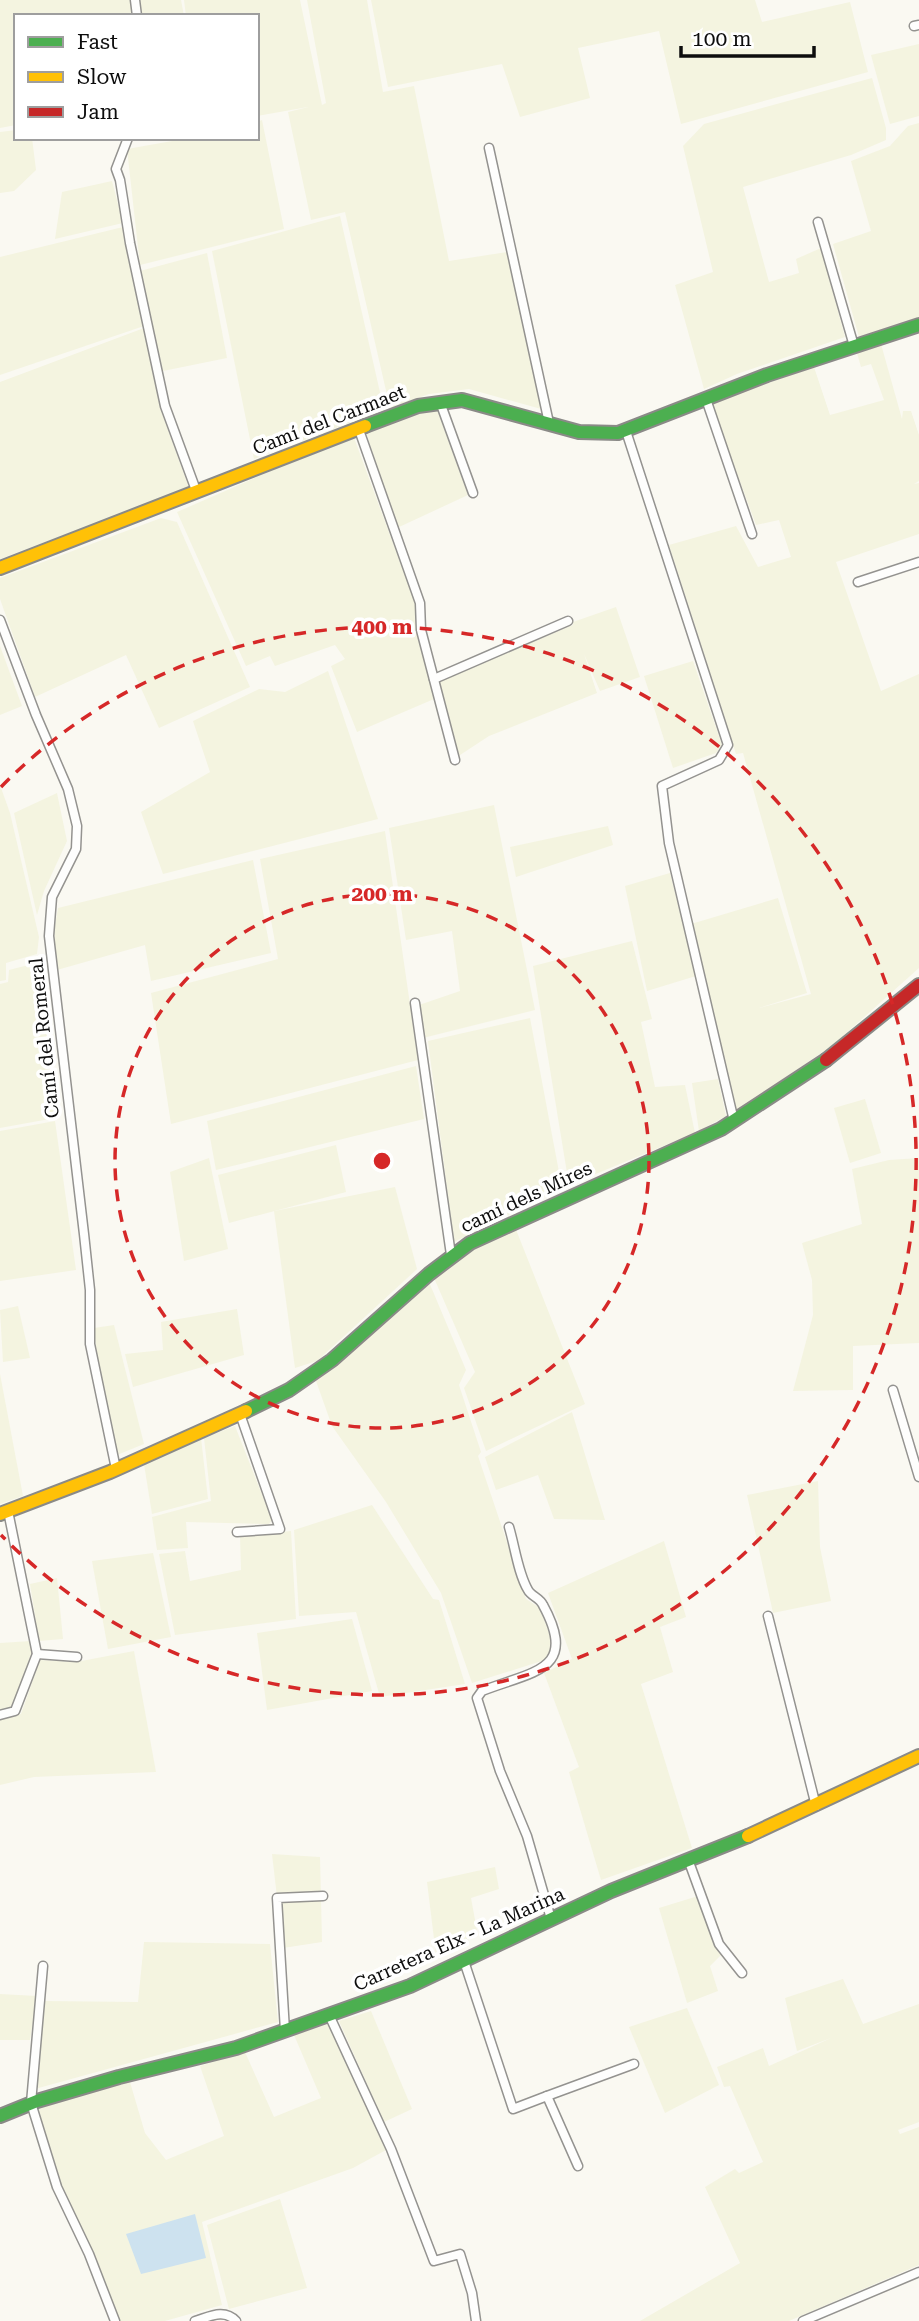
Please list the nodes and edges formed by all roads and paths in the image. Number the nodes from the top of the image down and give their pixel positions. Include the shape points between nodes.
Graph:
1 (127, 140) edge
2 (489, 148) dead end
3 (818, 222) dead end
4 (919, 325) edge
5 (854, 345) junction
6 (706, 398) junction
7 (440, 402) junction
8 (549, 424) junction
9 (358, 427) junction
10 (626, 431) junction
11 (197, 493) junction
12 (473, 493) dead end
13 (752, 534) dead end
14 (919, 562) edge
15 (0, 568) edge
16 (858, 582) dead end
17 (0, 620) edge
18 (568, 621) dead end
19 (434, 679) junction
20 (455, 760) dead end
21 (919, 985) edge
22 (415, 1003) dead end
23 (734, 1121) junction
24 (451, 1255) junction
25 (893, 1390) dead end
26 (240, 1415) junction
27 (116, 1469) junction
28 (919, 1477) edge
29 (4, 1512) edge
30 (509, 1527) dead end
31 (237, 1532) dead end
32 (768, 1616) dead end
33 (37, 1654) junction
34 (77, 1657) dead end
35 (0, 1715) edge
36 (919, 1756) edge
37 (816, 1806) junction
38 (689, 1862) junction
39 (323, 1896) dead end
40 (551, 1919) junction
41 (464, 1961) junction
42 (43, 1966) dead end
43 (742, 1973) dead end
44 (330, 2017) junction
45 (285, 2032) junction
46 (634, 2064) dead end
47 (547, 2096) junction
48 (31, 2103) junction
49 (0, 2116) edge
50 (578, 2166) dead end
51 (919, 2272) edge
52 (115, 2321) edge
53 (195, 2321) edge
54 (236, 2321) edge
55 (476, 2321) edge
56 (803, 2321) edge

1 - 11 street via 116,169 130,243 165,406
2 - 8 street
3 - 5 street
4 - 5 street, Camí del Carmaet
5 - 6 street, Camí del Carmaet
6 - 10 street, Camí del Carmaet
6 - 13 street
7 - 8 street, Camí del Carmaet via 489,405
7 - 9 street, Camí del Carmaet via 418,405
7 - 12 street
8 - 10 street, Camí del Carmaet via 579,432
9 - 11 street, Camí del Carmaet
9 - 19 street via 421,603 421,630
10 - 23 street via 728,745 719,760 662,786 669,843
11 - 15 street, Camí del Carmaet
14 - 16 street
17 - 27 street, Camí del Romeral via 68,789 77,826 76,849 52,897 49,936 90,1290 90,1344
18 - 19 street
19 - 20 street
21 - 23 street, camí dels Mires via 841,1050
22 - 24 street
23 - 24 street, camí dels Mires via 490,1232
24 - 26 street, camí dels Mires via 310,1377
25 - 28 street
26 - 27 street, camí dels Mires
26 - 31 street via 280,1529
27 - 29 street, camí dels Mires
29 - 33 street
30 - 40 street via 528,1592 542,1602 557,1643 555,1658 546,1666 482,1691 477,1698 527,1836
32 - 37 street
33 - 34 street
33 - 35 street via 16,1711
36 - 37 street, Carretera Elx - La Marina
37 - 38 street, Carretera Elx - La Marina
38 - 40 street, Carretera Elx - La Marina
38 - 43 street via 719,1944
39 - 45 street via 277,1898
40 - 41 street, Carretera Elx - La Marina
41 - 44 street, Carretera Elx - La Marina
41 - 47 street via 513,2109
42 - 48 street
44 - 45 street, Carretera Elx - La Marina
44 - 55 street via 391,2149 434,2261 460,2254
45 - 48 street, Carretera Elx - La Marina
46 - 47 street
47 - 50 street
48 - 49 street, Carretera Elx - La Marina
48 - 52 street via 57,2187
51 - 56 street
53 - 54 street via 222,2313

